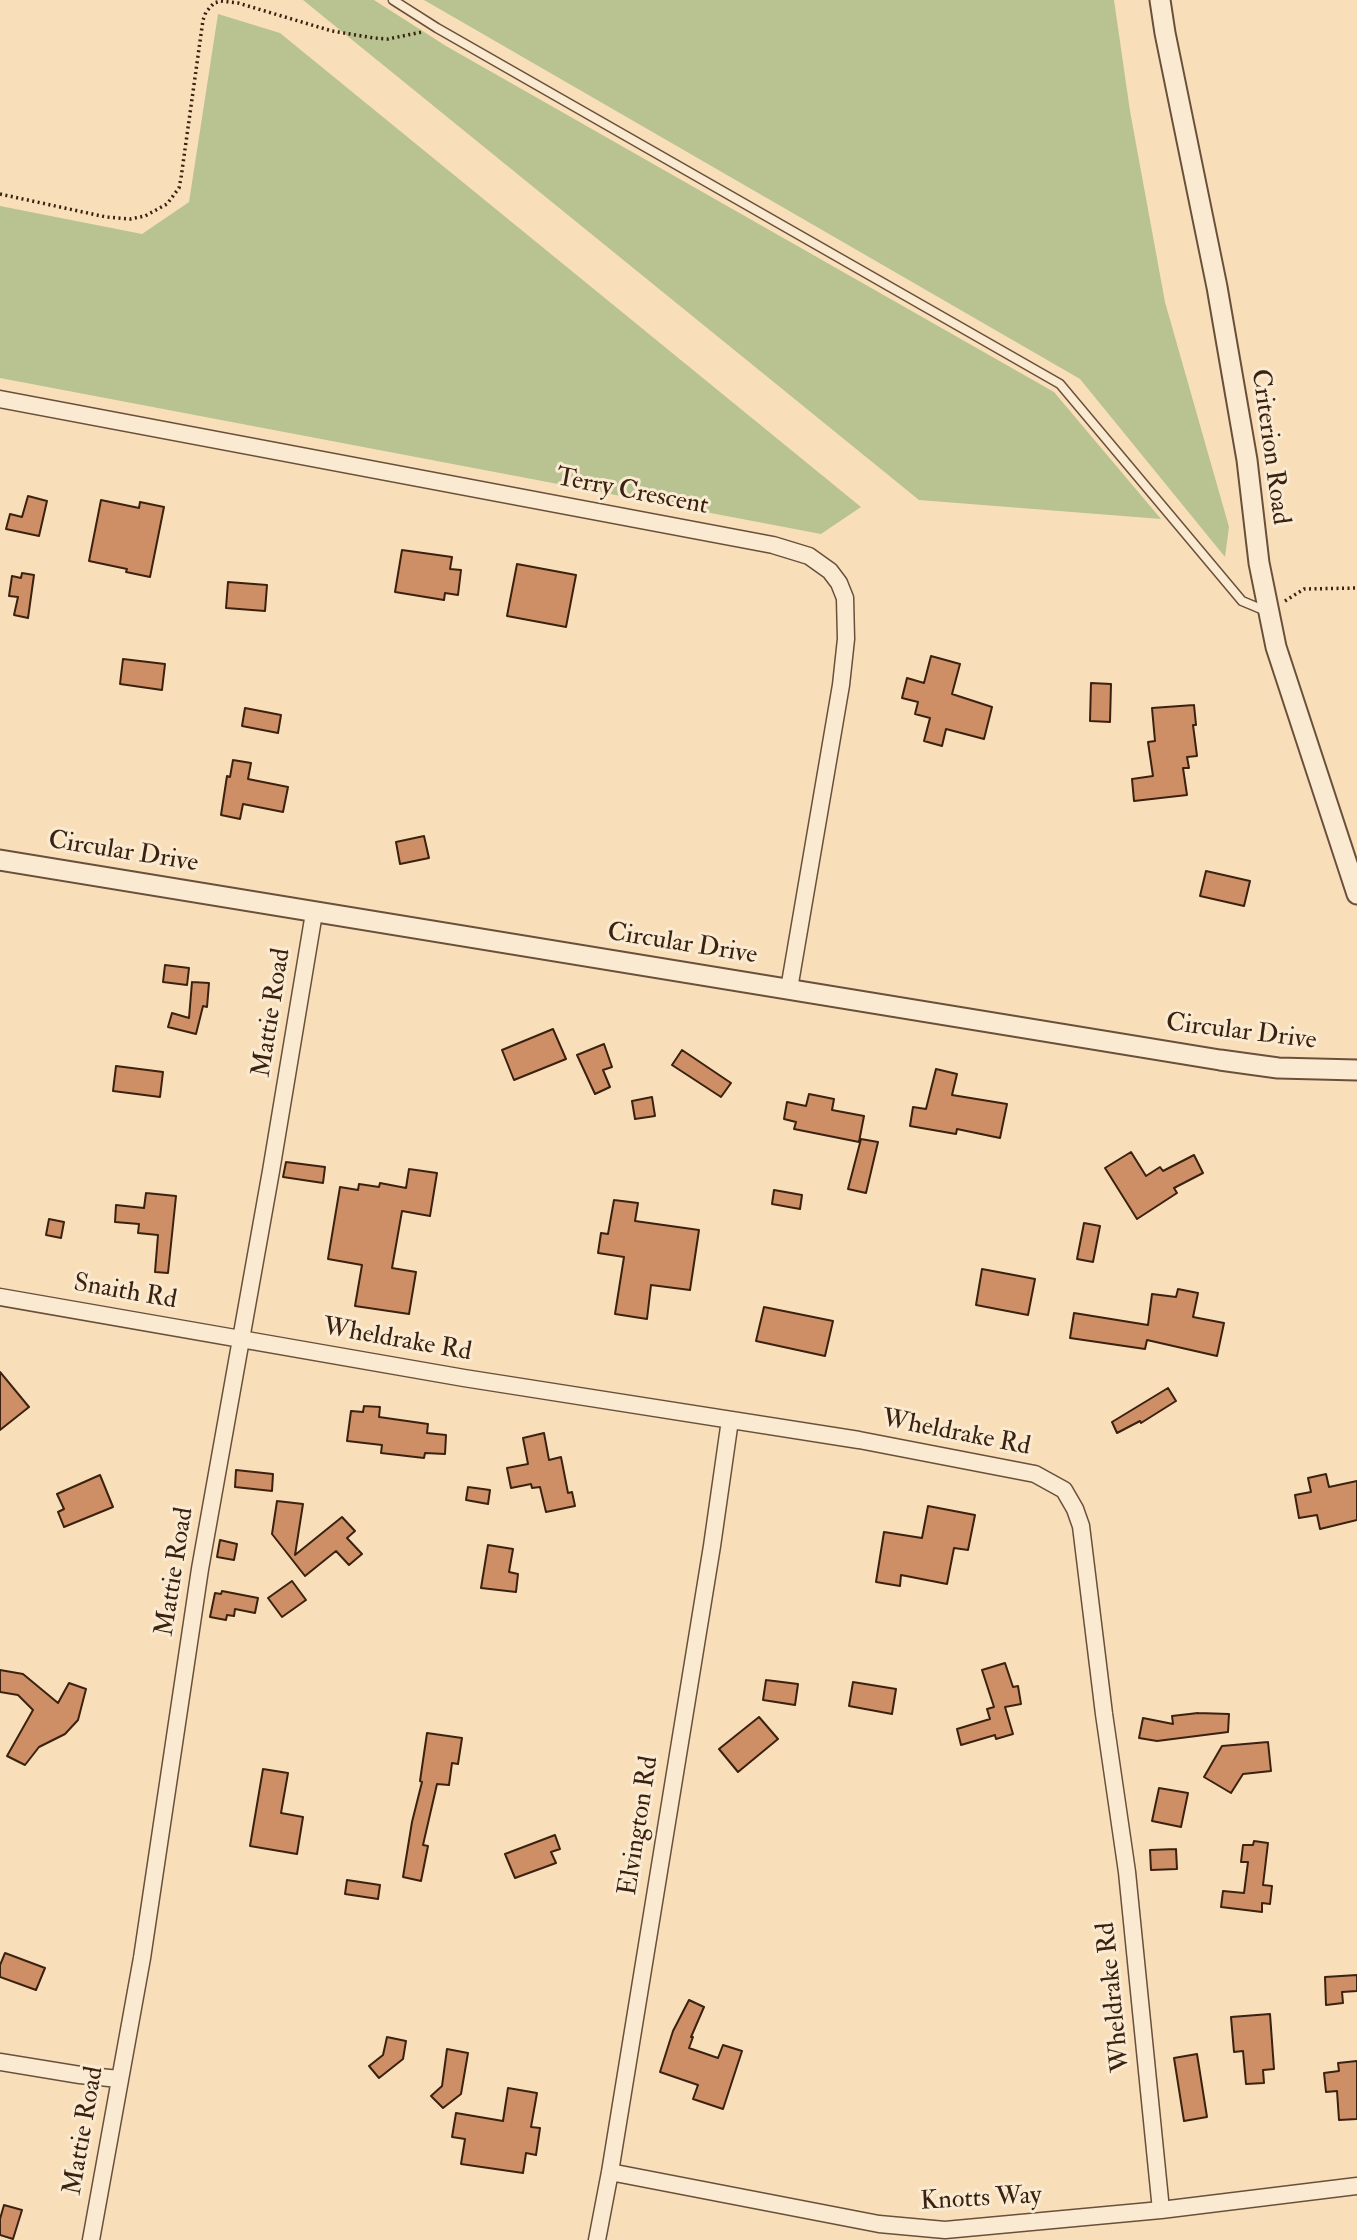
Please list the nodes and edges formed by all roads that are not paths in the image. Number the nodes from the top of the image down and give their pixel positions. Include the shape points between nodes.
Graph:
1 (393, 0) edge
2 (1160, 0) edge
3 (0, 399) edge
4 (1269, 612) junction
5 (0, 860) edge
6 (1357, 894) edge
7 (314, 913) junction
8 (789, 989) junction
9 (1357, 1070) edge
10 (0, 1297) edge
11 (241, 1339) junction
12 (730, 1420) junction
13 (0, 2062) edge
14 (119, 2079) junction
15 (610, 2172) junction
16 (1357, 2186) edge
17 (1161, 2210) junction
18 (1021, 2232) edge
19 (92, 2240) edge
20 (597, 2240) edge

1 - 4 lane via 1060,384 1242,601
2 - 4 street, Criterion Road via 1217,287
3 - 8 street, Terry Crescent via 773,545 809,556 830,571 845,598 846,639
4 - 6 street, Criterion Road via 1276,647
5 - 7 street, Circular Drive
7 - 8 street, Circular Drive
7 - 11 street, Mattie Road
8 - 9 street, Circular Drive via 1220,1060
10 - 11 street, Snaith Rd
11 - 12 street, Wheldrake Rd
11 - 14 street, Mattie Road
12 - 15 street, Elvington Rd
12 - 17 street, Wheldrake Rd via 1035,1474 1053,1482 1070,1498 1081,1526 1127,1872
13 - 14 street
14 - 19 street, Mattie Road
15 - 18 street, Knotts Way via 879,2224
15 - 20 street, Elvington Rd
16 - 17 street, Knotts Way
17 - 18 street, Knotts Way

